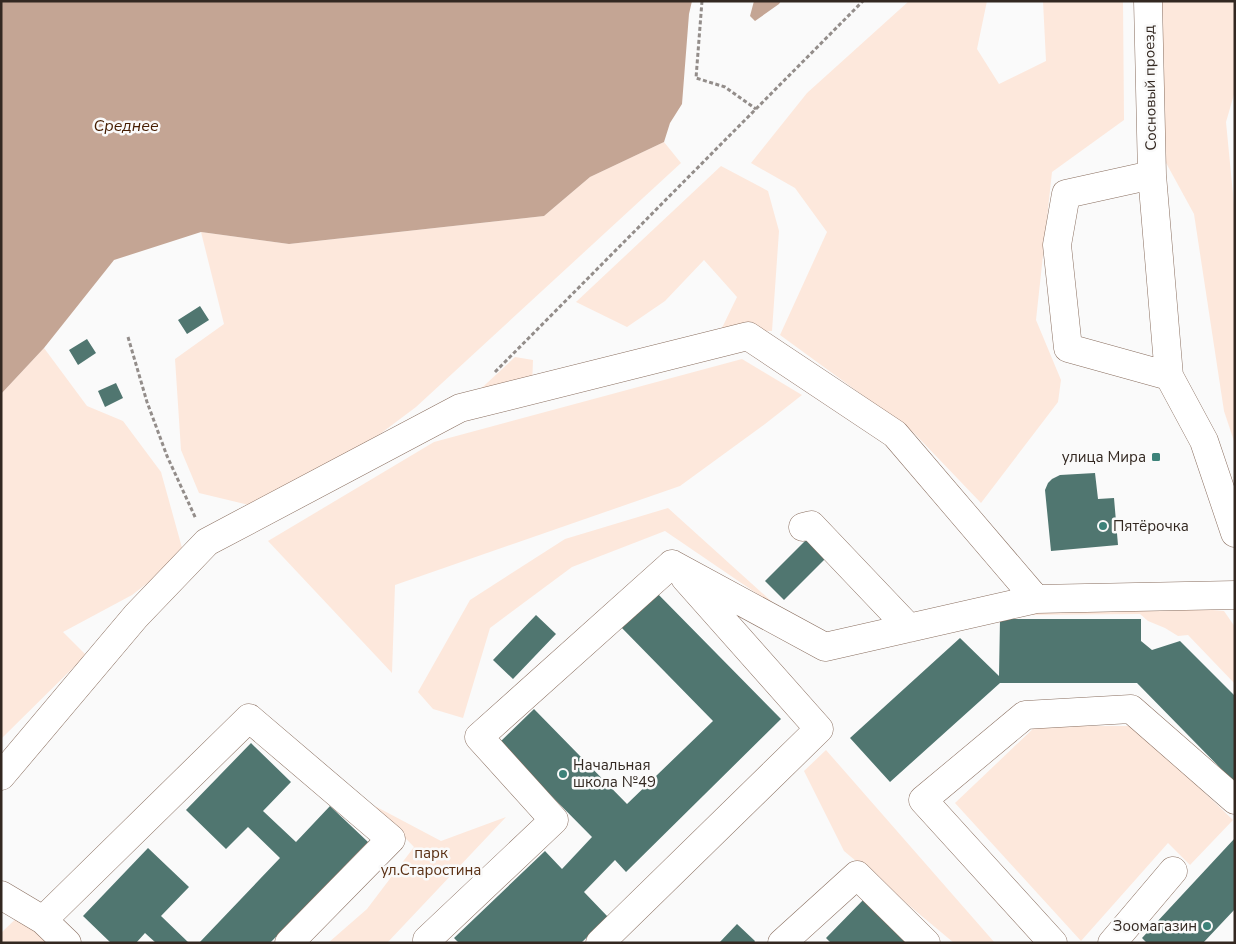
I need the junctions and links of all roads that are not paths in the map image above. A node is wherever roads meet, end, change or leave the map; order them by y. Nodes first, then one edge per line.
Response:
1 (1148, 1) edge
2 (1152, 175) junction
3 (1169, 376) junction
4 (803, 528) dead end
5 (1235, 533) edge
6 (672, 564) junction
7 (1235, 595) edge
8 (1036, 598) junction
9 (909, 628) junction
10 (1, 776) edge
11 (1235, 800) edge
12 (1173, 871) dead end
13 (1, 895) edge
14 (43, 920) junction
15 (787, 941) edge
16 (67, 943) edge
17 (289, 943) edge
18 (429, 943) edge
19 (600, 943) edge
20 (926, 943) edge
21 (1053, 943) edge
22 (1112, 943) edge

1 - 2 street, Сосновый проезд
2 - 3 street
2 - 3 street
3 - 5 street
4 - 9 street
6 - 9 street
6 - 18 street
6 - 19 street
7 - 8 street
8 - 9 street
8 - 10 street
11 - 21 street
12 - 22 street
13 - 14 street
14 - 16 street
14 - 17 street
15 - 20 street

